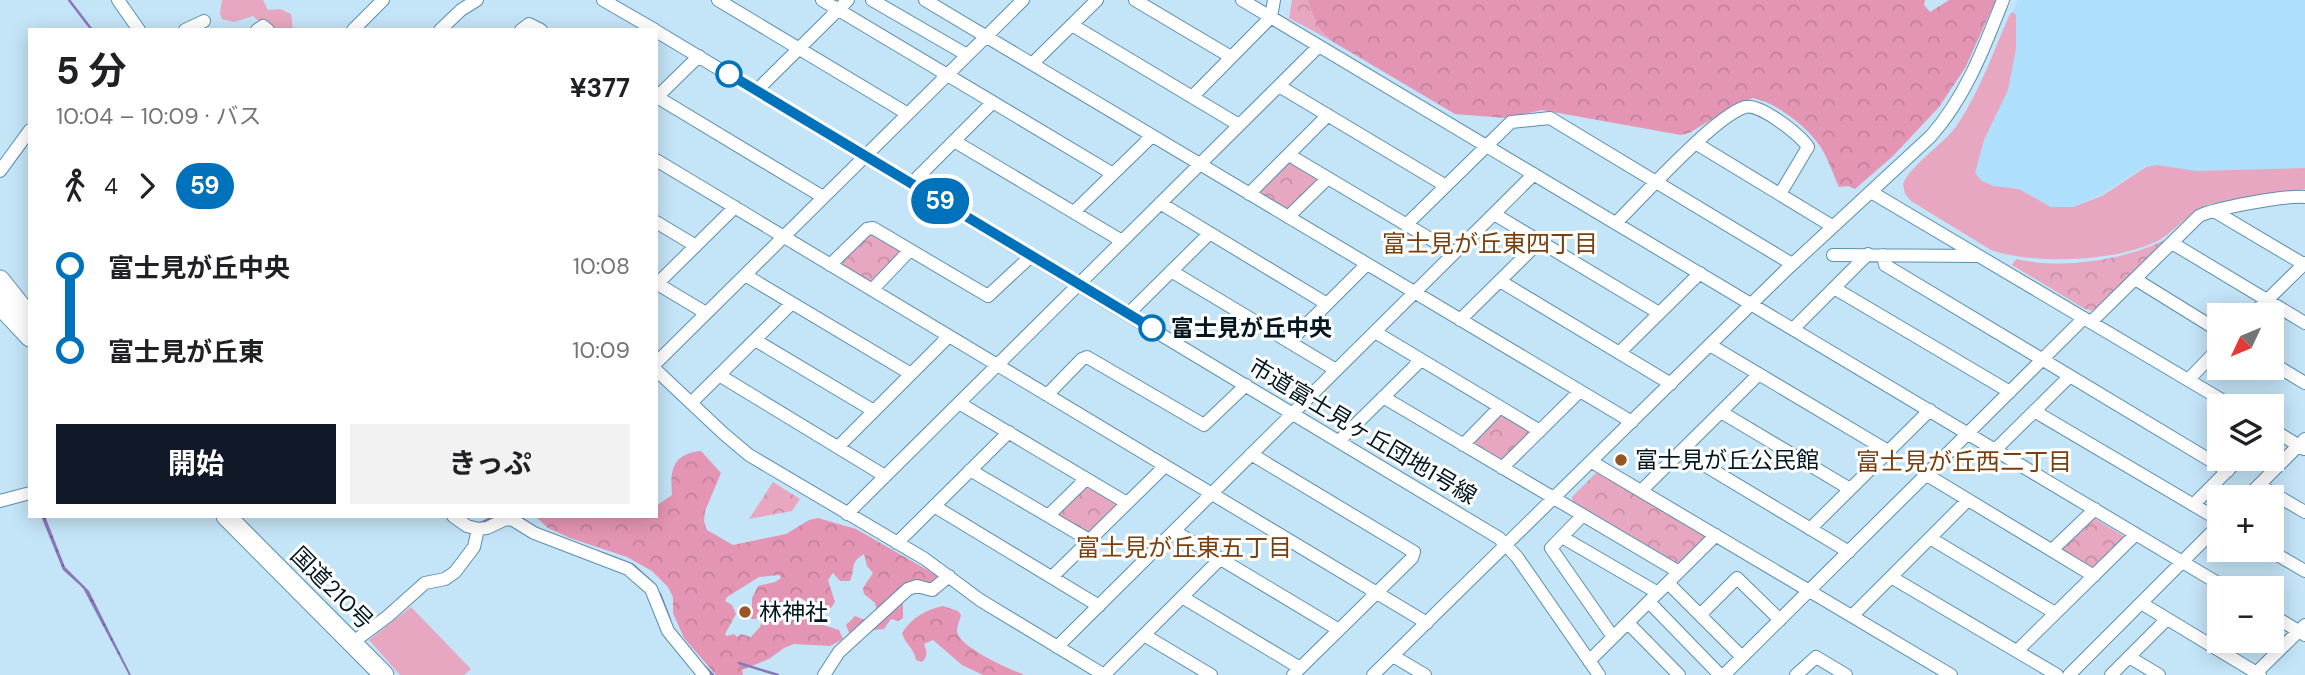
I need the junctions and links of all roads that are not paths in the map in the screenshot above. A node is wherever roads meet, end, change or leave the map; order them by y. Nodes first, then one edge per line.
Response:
1 (118, 0) edge
2 (382, 0) edge
3 (478, 0) edge
4 (603, 0) edge
5 (718, 0) edge
6 (822, 0) edge
7 (848, 0) edge
8 (872, 0) edge
9 (925, 0) edge
10 (1023, 0) edge
11 (1097, 0) edge
12 (1135, 0) edge
13 (1242, 0) edge
14 (1274, 0) edge
15 (2003, 0) edge
16 (838, 10) junction
17 (1271, 17) junction
18 (204, 21) dead end
19 (1072, 25) junction
20 (138, 28) edge
21 (189, 28) edge
22 (355, 28) edge
23 (442, 28) edge
24 (651, 28) edge
25 (658, 32) edge
26 (986, 36) junction
27 (1319, 46) junction
28 (799, 48) junction
29 (967, 55) junction
30 (699, 56) junction
31 (1231, 57) junction
32 (1032, 64) junction
33 (947, 75) junction
34 (1279, 86) junction
35 (756, 91) junction
36 (658, 96) edge
37 (1192, 97) junction
38 (658, 98) edge
39 (993, 103) junction
40 (908, 114) junction
41 (1328, 115) junction
42 (1239, 125) junction
43 (28, 133) edge
44 (1152, 136) junction
45 (954, 141) junction
46 (1697, 144) junction
47 (1486, 146) junction
48 (1289, 155) junction
49 (865, 156) junction
50 (658, 161) edge
51 (1200, 164) junction
52 (0, 171) edge
53 (1113, 174) junction
54 (1534, 174) junction
55 (1328, 178) junction
56 (1657, 182) junction
57 (911, 184) junction
58 (1446, 186) junction
59 (1871, 192) junction
60 (1249, 194) junction
61 (1780, 194) junction
62 (823, 197) junction
63 (2291, 197) junction
64 (2305, 197) edge
65 (1160, 203) junction
66 (2305, 205) edge
67 (734, 207) junction
68 (2214, 211) junction
69 (1074, 212) junction
70 (1494, 214) junction
71 (1288, 217) junction
72 (658, 223) edge
73 (1616, 223) junction
74 (1406, 225) junction
75 (1832, 226) junction
76 (1210, 233) junction
77 (784, 237) junction
78 (1122, 241) junction
79 (1539, 242) junction
80 (2172, 243) junction
81 (696, 246) junction
82 (910, 250) junction
83 (1454, 253) junction
84 (1868, 254) junction
85 (1832, 255) dead end
86 (1883, 255) junction
87 (1031, 256) junction
88 (1979, 256) junction
89 (1367, 264) junction
90 (1792, 264) junction
91 (2304, 264) edge
92 (830, 265) junction
93 (1171, 271) junction
94 (1700, 273) junction
95 (745, 275) junction
96 (2135, 279) junction
97 (0, 280) edge
98 (1500, 281) junction
99 (658, 282) edge
100 (658, 284) edge
101 (1079, 284) junction
102 (1834, 288) junction
103 (872, 290) junction
104 (1415, 292) junction
105 (2267, 300) junction
106 (792, 303) junction
107 (2264, 303) edge
108 (1327, 304) junction
109 (1751, 304) junction
110 (8, 305) edge
111 (706, 313) junction
112 (1659, 313) junction
113 (1128, 314) junction
114 (28, 317) edge
115 (1461, 320) junction
116 (2088, 320) junction
117 (2305, 323) edge
118 (2207, 324) edge
119 (1793, 329) junction
120 (1375, 332) junction
121 (28, 334) edge
122 (949, 336) junction
123 (755, 340) junction
124 (1289, 342) junction
125 (1710, 345) junction
126 (1619, 353) junction
127 (1421, 360) junction
128 (2043, 360) junction
129 (2207, 360) edge
130 (658, 361) edge
131 (997, 365) junction
132 (1336, 370) junction
133 (2284, 370) edge
134 (658, 372) edge
135 (911, 374) junction
136 (1759, 374) junction
137 (719, 375) junction
138 (2070, 376) junction
139 (2188, 380) junction
140 (2305, 383) edge
141 (1671, 384) junction
142 (1246, 385) junction
143 (1580, 391) junction
144 (2010, 392) junction
145 (2212, 394) edge
146 (1047, 395) junction
147 (1383, 397) junction
148 (691, 403) junction
149 (959, 403) junction
150 (1500, 407) junction
151 (874, 411) junction
152 (1930, 411) junction
153 (2035, 411) junction
154 (1721, 412) junction
155 (1293, 413) junction
156 (1632, 422) junction
157 (1540, 431) junction
158 (1009, 432) junction
159 (1968, 433) junction
160 (2284, 435) edge
161 (1339, 441) junction
162 (1463, 445) junction
163 (2303, 445) edge
164 (838, 447) junction
165 (1995, 450) junction
166 (1681, 452) junction
167 (1888, 452) junction
168 (1251, 454) junction
169 (2207, 458) edge
170 (1592, 462) junction
171 (1165, 466) junction
172 (1502, 468) junction
173 (970, 470) junction
174 (2228, 471) edge
175 (1927, 474) junction
176 (885, 476) junction
177 (1086, 479) junction
178 (2259, 485) edge
179 (1850, 489) junction
180 (1641, 491) junction
181 (28, 494) edge
182 (1212, 494) junction
183 (1554, 499) junction
184 (1968, 500) junction
185 (2284, 500) edge
186 (0, 501) edge
187 (1127, 503) junction
188 (2193, 505) junction
189 (934, 506) junction
190 (2095, 509) junction
191 (2305, 512) edge
192 (2207, 513) edge
193 (847, 514) junction
194 (1583, 515) junction
195 (1048, 516) junction
196 (226, 518) edge
197 (456, 518) edge
198 (478, 529) junction
199 (1810, 529) junction
200 (1174, 531) junction
201 (2136, 534) junction
202 (1716, 536) junction
203 (1562, 537) junction
204 (2207, 537) edge
205 (1930, 538) junction
206 (1089, 540) junction
207 (897, 543) junction
208 (1507, 545) junction
209 (2052, 550) junction
210 (1849, 552) junction
211 (1220, 559) junction
212 (2284, 559) edge
213 (2182, 562) junction
214 (2305, 571) edge
215 (1679, 572) junction
216 (949, 576) junction
217 (2094, 576) junction
218 (1891, 577) junction
219 (2207, 577) edge
220 (1052, 578) junction
221 (1668, 583) junction
222 (1809, 591) junction
223 (1377, 593) junction
224 (1182, 597) junction
225 (1653, 598) junction
226 (2141, 603) junction
227 (1098, 606) junction
228 (2055, 613) junction
229 (1700, 615) junction
230 (1852, 616) junction
231 (2167, 619) junction
232 (1780, 620) junction
233 (2284, 621) edge
234 (1628, 622) junction
235 (1427, 623) junction
236 (1339, 630) junction
237 (2303, 630) edge
238 (1144, 635) junction
239 (1613, 637) junction
240 (352, 643) junction
241 (1057, 647) junction
242 (2017, 651) junction
243 (1393, 656) junction
244 (1742, 657) junction
245 (2129, 657) junction
246 (1589, 661) junction
247 (1297, 671) edge
248 (1671, 672) edge
249 (2258, 674) edge
250 (384, 675) edge
251 (704, 675) edge
252 (824, 675) edge
253 (1104, 675) edge
254 (1211, 675) edge
255 (1373, 675) edge
256 (1425, 675) edge
257 (1600, 675) edge
258 (1722, 675) edge
259 (1796, 675) edge
260 (1846, 675) edge
261 (1951, 675) edge
262 (2057, 675) edge
263 (2069, 675) edge
264 (2111, 675) edge
265 (2159, 675) edge

1 - 20 street
2 - 22 street
3 - 23 street
4 - 24 street, 市道富士見ヶ丘団地1号線
5 - 28 street
6 - 16 street
7 - 16 street
8 - 29 street
9 - 26 street
10 - 26 street
11 - 19 street
12 - 31 street
13 - 17 street
14 - 17 street
15 - 59 street
16 - 28 street
16 - 33 street
17 - 27 street
17 - 31 street
18 - 21 street
19 - 32 street
19 - 37 street
25 - 30 street, 市道富士見ヶ丘団地1号線
26 - 29 street
26 - 32 street
27 - 34 street
27 - 47 street
28 - 35 street
28 - 40 street
29 - 33 street
30 - 35 street, 市道富士見ヶ丘団地1号線
30 - 36 street
31 - 37 street
32 - 44 street
33 - 39 street
33 - 40 street
34 - 41 street
34 - 42 street
35 - 49 street, 市道富士見ヶ丘団地1号線
37 - 42 street
38 - 62 street
39 - 45 street
39 - 53 street
40 - 49 street
41 - 48 street
41 - 58 street
42 - 51 street
43 - 52 street
44 - 51 street
44 - 53 street
45 - 57 street
45 - 69 street
46 - 56 street
46 - 61 street
46 - 61 street
47 - 54 street
47 - 56 street
47 - 58 street
48 - 55 street
48 - 60 street
49 - 57 street, 市道富士見ヶ丘団地1号線
49 - 62 street
50 - 67 street
51 - 60 street
51 - 65 street
53 - 69 street
54 - 70 street
54 - 73 street
55 - 71 street
55 - 74 street
56 - 73 street
56 - 90 street
57 - 87 street, 市道富士見ヶ丘団地1号線
58 - 74 street
59 - 75 street
59 - 88 street
60 - 71 street
61 - 75 street
62 - 77 street
63 - 64 street
63 - 66 street
63 - 68 street
65 - 76 street
65 - 78 street
67 - 77 street
67 - 81 street
68 - 80 street
68 - 91 street
69 - 78 street
70 - 79 street
70 - 83 street
71 - 89 street
72 - 81 street
73 - 94 street
74 - 83 street
75 - 90 street
76 - 93 street
76 - 108 street
77 - 92 street
77 - 95 street
78 - 101 street
79 - 98 street
79 - 112 street
80 - 96 street
80 - 105 street
81 - 99 street
82 - 87 street
82 - 92 street
82 - 103 street
83 - 104 street
84 - 85 street
84 - 86 street
84 - 102 street
86 - 88 street
86 - 128 street
87 - 101 street, 市道富士見ヶ丘団地1号線
88 - 116 street
89 - 104 street
89 - 108 street
90 - 109 street
91 - 105 street
92 - 103 street
93 - 113 street
93 - 124 street
94 - 109 street
94 - 112 street
95 - 106 street
95 - 111 street
96 - 116 street
96 - 118 street
97 - 110 highway
98 - 115 street
98 - 126 street
100 - 111 street
101 - 113 street, 市道富士見ヶ丘団地1号線
101 - 131 street
102 - 119 street
102 - 144 street
103 - 122 street
104 - 115 street
104 - 120 street
105 - 107 street
105 - 117 street
106 - 123 street
106 - 135 street
108 - 124 street
109 - 119 street
109 - 125 street
110 - 114 highway
110 - 121 highway
111 - 130 street
112 - 126 street
113 - 142 street, 市道富士見ヶ丘団地1号線
115 - 143 street
116 - 128 street
116 - 139 street
119 - 152 street
120 - 127 street
120 - 132 street
122 - 131 street
122 - 135 street
123 - 137 street
123 - 151 street
124 - 132 street
125 - 136 street
125 - 141 street
126 - 141 street
127 - 147 street
127 - 150 street
128 - 138 street
128 - 144 street
129 - 139 street
131 - 146 street
131 - 149 street
132 - 155 street
133 - 140 street
134 - 148 street
135 - 151 street
136 - 154 street
136 - 167 street
137 - 148 street
137 - 164 street
138 - 153 street
138 - 169 street
139 - 145 street
141 - 156 street
142 - 146 street
142 - 155 street, 市道富士見ヶ丘団地1号線
143 - 156 street
143 - 157 street
144 - 159 street
146 - 171 street
147 - 161 street
147 - 162 street
148 - 193 street
149 - 158 street
149 - 176 street
150 - 157 street
150 - 162 street
151 - 164 street
152 - 159 street
152 - 167 street
153 - 165 street
153 - 188 street
154 - 166 street
154 - 179 street
155 - 161 street, 市道富士見ヶ丘団地1号線
155 - 168 street
156 - 170 street
157 - 172 street
158 - 173 street
158 - 177 street
159 - 165 street
159 - 175 street
160 - 163 street
161 - 208 street, 市道富士見ヶ丘団地1号線
162 - 172 street
163 - 178 street
164 - 176 street
165 - 190 street
166 - 180 street
166 - 199 street
167 - 179 street
168 - 182 street
168 - 223 street
170 - 180 street
170 - 183 street
171 - 182 street
171 - 187 street
172 - 183 street
173 - 189 street
173 - 195 street
174 - 188 street
175 - 184 street
175 - 210 street
176 - 193 street
177 - 187 street
177 - 195 street
179 - 199 street
180 - 202 street
181 - 186 street
182 - 200 street
182 - 223 street
183 - 194 street
183 - 208 street
184 - 205 street
184 - 209 street
185 - 191 street
187 - 206 street
188 - 192 street
189 - 207 street
189 - 220 street
190 - 201 street
190 - 209 street
193 - 207 street
194 - 203 street
194 - 215 street
195 - 206 street
196 - 240 highway, 国道210号
197 - 198 street
198 - 240 street
198 - 251 street
199 - 210 street
200 - 211 street
200 - 227 street
201 - 213 street
201 - 217 street
202 - 215 street
202 - 222 street
203 - 225 street
203 - 239 street
204 - 213 street
205 - 218 street
205 - 228 street
206 - 220 street
207 - 216 street
208 - 235 street
208 - 246 street, 市道富士見ヶ丘団地1号線
209 - 217 street
210 - 222 street
211 - 224 street
211 - 236 street
212 - 214 street
213 - 219 street
213 - 226 street
215 - 221 street
216 - 241 street
216 - 252 street
217 - 228 street
218 - 230 street
218 - 242 street
220 - 227 street
221 - 225 street
221 - 229 street
222 - 230 street
222 - 232 street
223 - 235 street
223 - 236 street
224 - 238 street
224 - 247 street
225 - 234 street
225 - 258 street
226 - 231 street
226 - 263 street
227 - 241 street
228 - 242 street
229 - 232 street
229 - 244 street
230 - 261 street
231 - 245 street
231 - 249 street
232 - 244 street
233 - 237 street
234 - 239 street
234 - 248 street
235 - 243 street
236 - 247 street
237 - 249 street
238 - 253 street
238 - 254 street
239 - 246 street
240 - 250 highway, 国道210号
241 - 253 street
242 - 262 street
243 - 255 street
243 - 256 street
244 - 258 street
245 - 264 street
245 - 265 street
246 - 257 street, 市道富士見ヶ丘団地1号線
259 - 260 street

